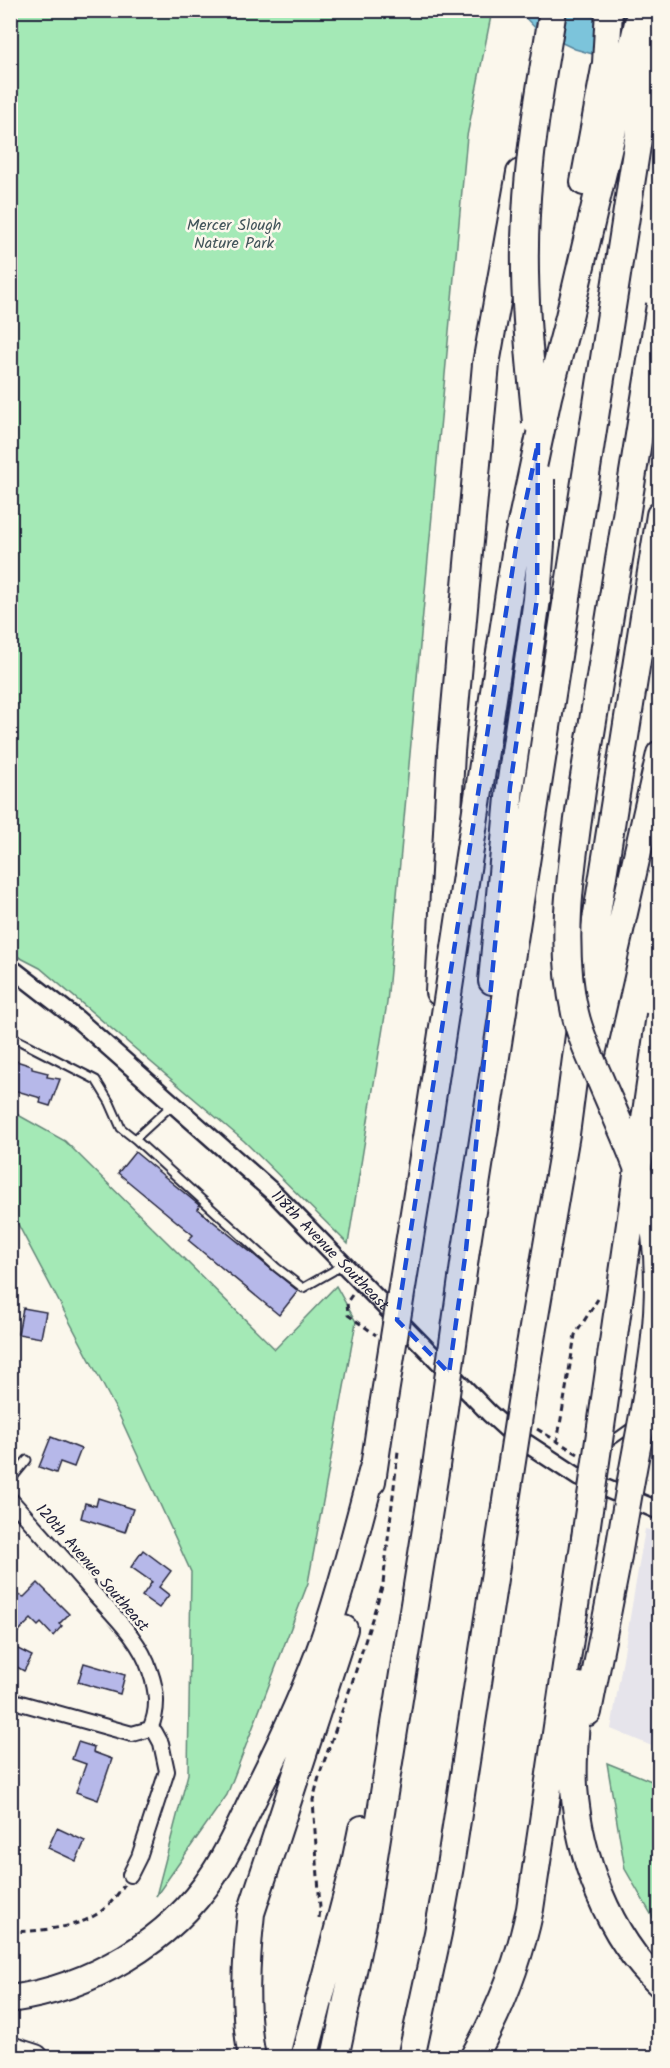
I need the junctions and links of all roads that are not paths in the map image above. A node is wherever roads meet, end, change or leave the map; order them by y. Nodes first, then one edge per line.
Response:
1 (553, 10) edge
2 (609, 10) edge
3 (642, 10) edge
4 (658, 10) edge
5 (660, 305) edge
6 (568, 321) junction
7 (660, 515) edge
8 (660, 754) edge
9 (10, 967) edge
10 (660, 1015) edge
11 (10, 1036) edge
12 (173, 1104) junction
13 (429, 1119) junction
14 (566, 1134) junction
15 (135, 1139) junction
16 (466, 1250) junction
17 (342, 1263) junction
18 (660, 1402) edge
19 (587, 1459) dead end
20 (27, 1461) dead end
21 (374, 1465) junction
22 (10, 1481) edge
23 (10, 1499) edge
24 (660, 1511) edge
25 (421, 1565) junction
26 (581, 1574) junction
27 (10, 1700) edge
28 (150, 1729) junction
29 (581, 1838) junction
30 (130, 1875) road end
31 (660, 1984) edge
32 (10, 1999) edge
33 (10, 2050) edge
34 (35, 2058) edge
35 (252, 2058) edge
36 (304, 2058) edge
37 (335, 2058) edge
38 (413, 2058) edge
39 (473, 2058) edge

1 - 13 highway, bridge
1 - 16 highway, bridge
2 - 6 highway
3 - 6 highway
4 - 16 highway
5 - 29 highway, bridge
6 - 13 highway, bridge
7 - 14 highway, bridge
8 - 14 highway, bridge
9 - 12 street, 118th Avenue Southeast
10 - 26 highway, bridge
11 - 15 lane
12 - 15 lane
12 - 17 street, 118th Avenue Southeast
13 - 21 highway, bridge
14 - 38 highway, bridge
15 - 17 lane
16 - 25 highway, bridge
17 - 24 street, 118th Avenue Southeast
18 - 19 lane
20 - 22 lane
21 - 32 highway
21 - 35 highway
23 - 28 street, 120th Avenue Southeast
25 - 36 highway
25 - 37 highway
26 - 29 highway
26 - 39 highway
27 - 28 street
28 - 30 street
29 - 31 highway
33 - 34 highway

